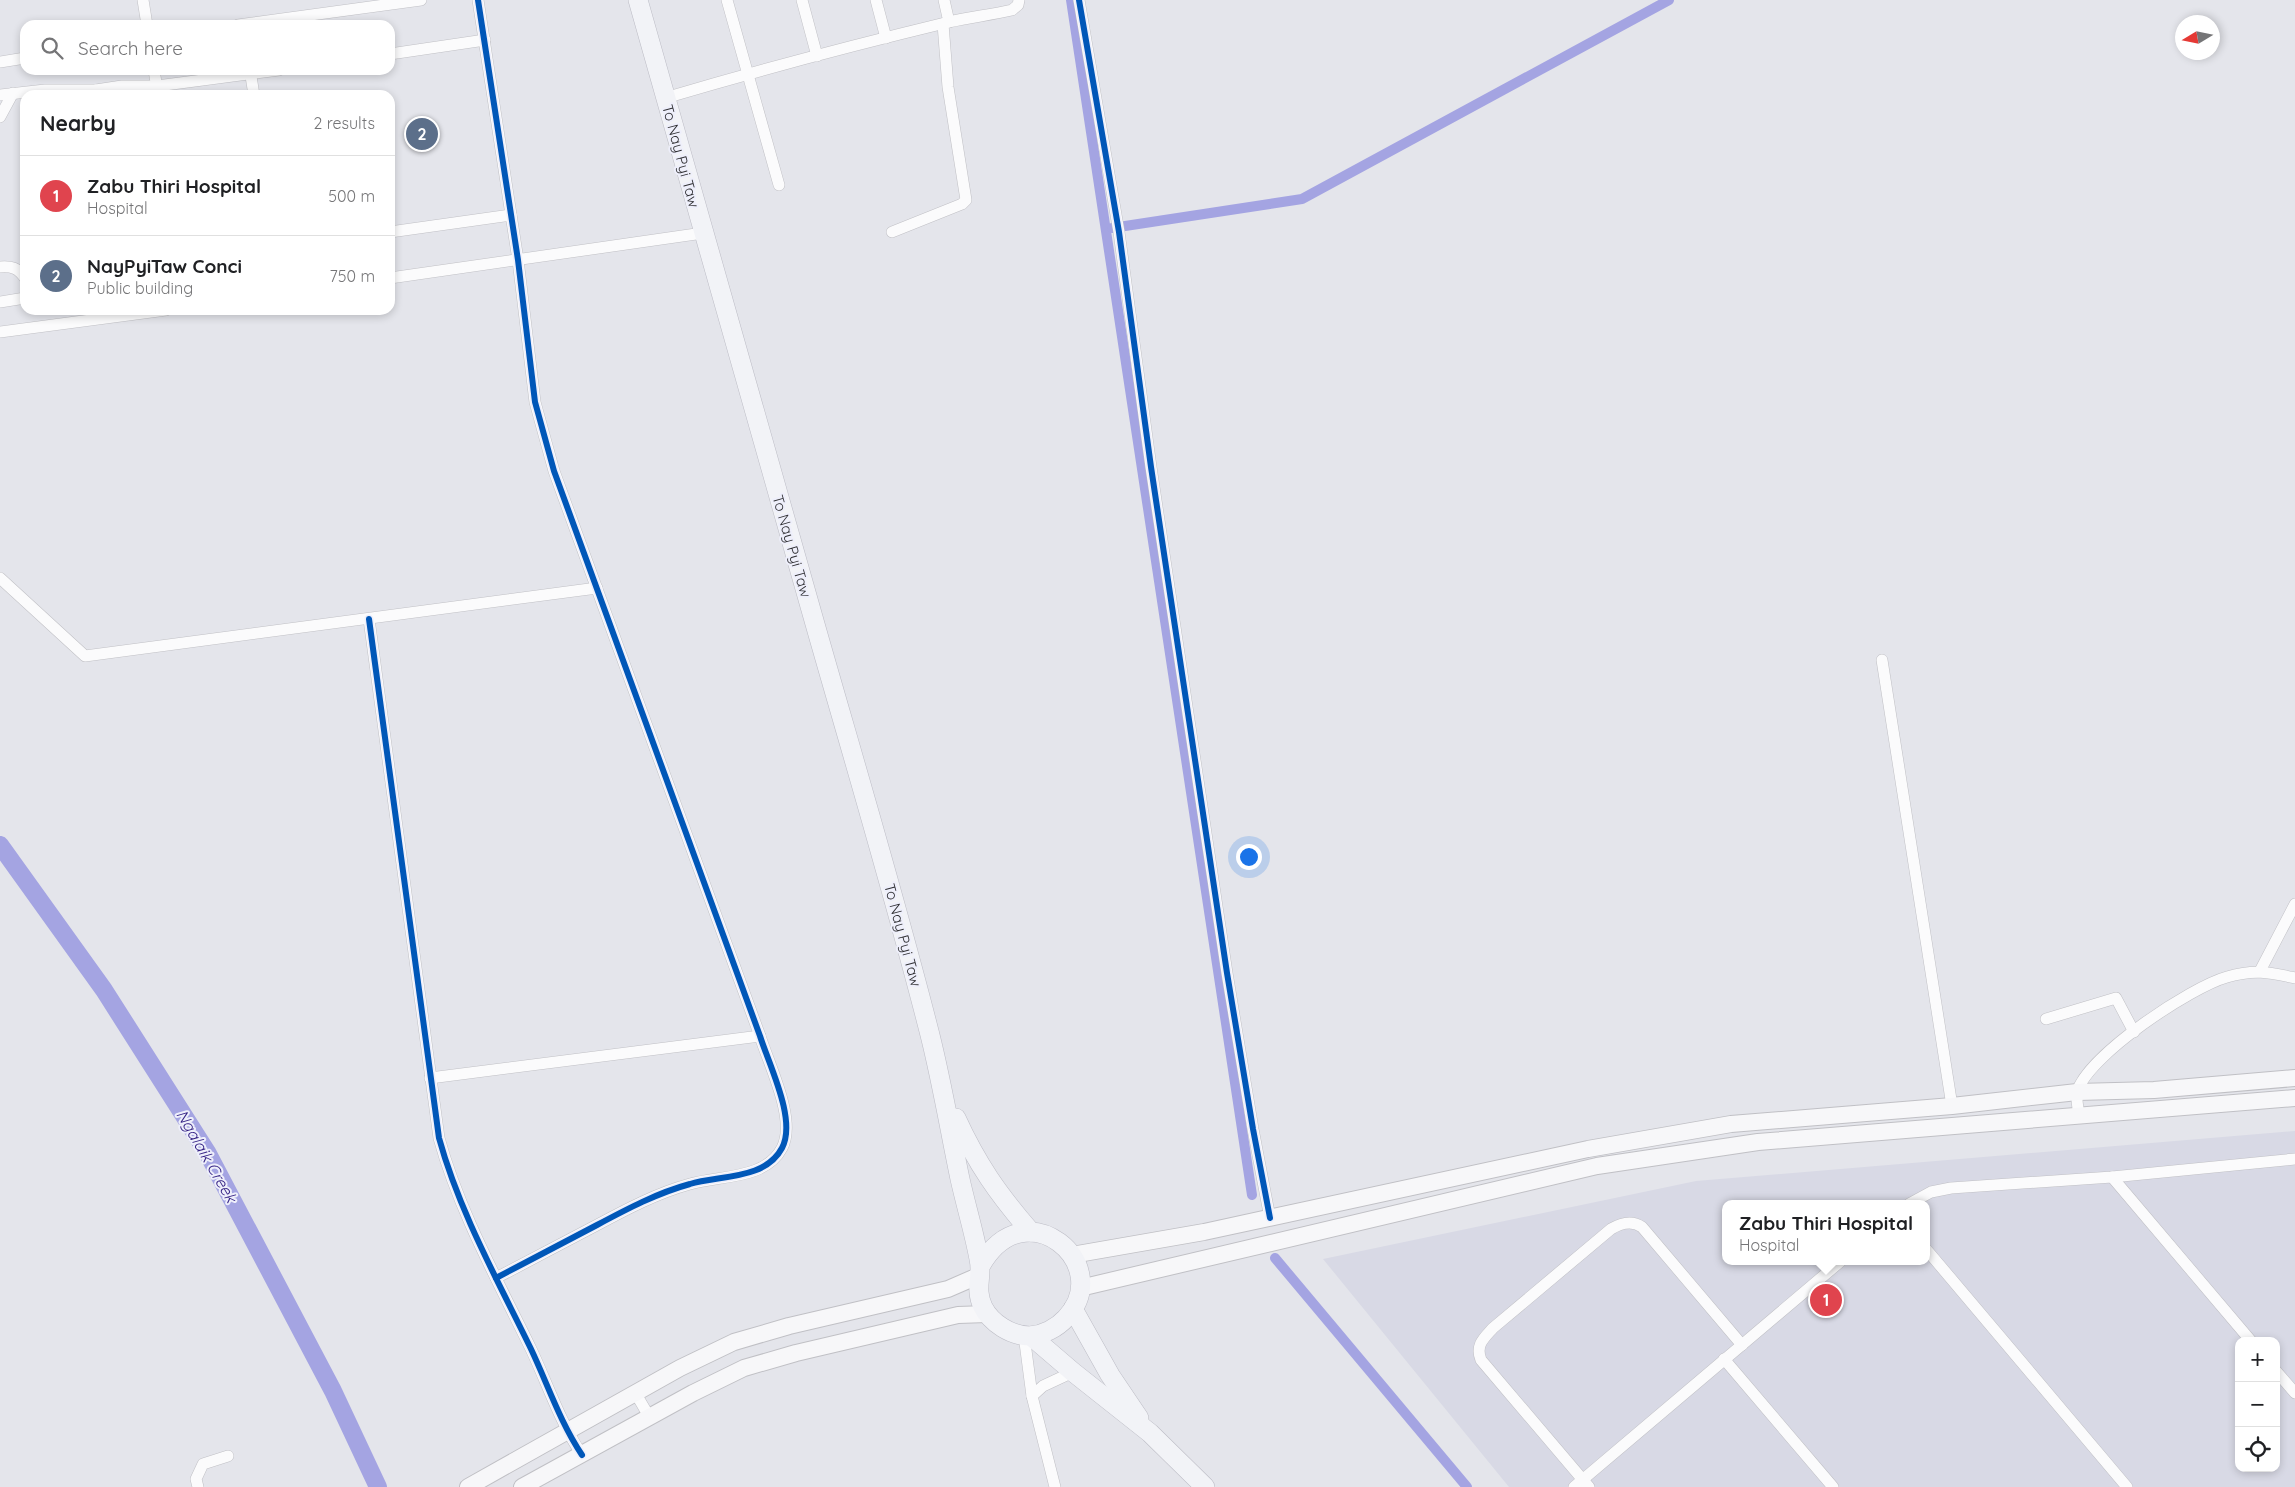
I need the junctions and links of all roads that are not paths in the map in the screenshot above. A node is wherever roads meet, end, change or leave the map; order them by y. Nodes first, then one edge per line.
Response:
1 (143, 0) edge
2 (421, 0) edge
3 (478, 0) edge
4 (638, 0) edge
5 (727, 0) edge
6 (802, 0) edge
7 (876, 0) edge
8 (944, 0) edge
9 (1019, 0) edge
10 (1079, 0) edge
11 (337, 5) edge
12 (146, 20) edge
13 (266, 20) edge
14 (946, 23) junction
15 (886, 38) junction
16 (485, 40) junction
17 (395, 53) edge
18 (817, 56) junction
19 (20, 59) edge
20 (0, 62) edge
21 (746, 74) junction
22 (155, 75) edge
23 (236, 75) edge
24 (251, 75) edge
25 (106, 90) edge
26 (158, 90) edge
27 (253, 90) edge
28 (13, 93) junction
29 (20, 93) edge
30 (0, 95) edge
31 (665, 98) junction
32 (0, 117) edge
33 (779, 185) dead end
34 (511, 215) junction
35 (395, 231) edge
36 (892, 232) dead end
37 (703, 233) junction
38 (518, 260) junction
39 (0, 266) edge
40 (20, 271) edge
41 (395, 277) edge
42 (20, 299) edge
43 (0, 302) edge
44 (128, 315) edge
45 (0, 332) edge
46 (0, 578) edge
47 (597, 588) junction
48 (369, 619) junction
49 (1882, 660) dead end
50 (2295, 904) edge
51 (2260, 971) junction
52 (2295, 978) edge
53 (2046, 1019) dead end
54 (2134, 1032) junction
55 (760, 1036) junction
56 (430, 1078) junction
57 (2295, 1078) edge
58 (944, 1092) junction
59 (2077, 1092) junction
60 (2295, 1098) edge
61 (1952, 1106) junction
62 (2079, 1115) junction
63 (2295, 1159) edge
64 (2112, 1177) junction
65 (1916, 1200) edge
66 (1270, 1218) junction
67 (1032, 1232) junction
68 (1930, 1254) edge
69 (1072, 1255) junction
70 (1837, 1265) edge
71 (979, 1270) junction
72 (496, 1278) junction
73 (1080, 1288) junction
74 (1073, 1309) junction
75 (987, 1314) junction
76 (1028, 1336) junction
77 (2248, 1337) edge
78 (1742, 1345) junction
79 (1724, 1359) junction
80 (1073, 1372) junction
81 (2280, 1376) edge
82 (2295, 1393) edge
83 (636, 1394) junction
84 (1032, 1396) junction
85 (650, 1418) junction
86 (566, 1431) junction
87 (1150, 1433) junction
88 (582, 1455) junction
89 (228, 1456) dead end
90 (1582, 1485) edge
91 (198, 1487) edge
92 (468, 1487) edge
93 (522, 1487) edge
94 (1055, 1487) edge
95 (1205, 1487) edge
96 (1833, 1487) edge
97 (2128, 1487) edge

1 - 12 street
2 - 11 street
3 - 16 street
4 - 31 main road, To Nay Pyi Taw
5 - 21 street
6 - 18 street
7 - 15 street
8 - 14 street
9 - 14 street
10 - 66 street
11 - 13 street
14 - 15 street
14 - 36 street
15 - 18 street
16 - 17 street
16 - 34 street
18 - 21 street
19 - 20 street
21 - 31 street
21 - 33 street
22 - 26 street
23 - 26 street
24 - 27 street
25 - 26 street
28 - 29 street
28 - 30 street
28 - 32 street
31 - 37 main road, To Nay Pyi Taw
34 - 35 street
34 - 38 street
37 - 38 street
37 - 58 main road, To Nay Pyi Taw
38 - 41 street
38 - 47 street
39 - 40 street
42 - 43 street
44 - 45 street
46 - 48 street
47 - 48 street
47 - 55 street
48 - 56 street
49 - 61 street
50 - 51 street
51 - 52 street
51 - 54 street
53 - 54 street
54 - 59 street
55 - 56 street
55 - 72 street
56 - 72 street
57 - 59 main road
58 - 67 main road
58 - 71 main road
59 - 61 main road
59 - 62 street
60 - 62 main road
61 - 66 main road
62 - 73 main road
63 - 64 street
64 - 65 street
64 - 77 street
66 - 69 main road
67 - 69 main road
67 - 71 main road
68 - 97 street
69 - 73 main road
70 - 78 street
71 - 75 main road
71 - 83 main road
72 - 86 street
73 - 74 main road
74 - 76 main road
74 - 87 main road
75 - 76 main road
75 - 85 main road
76 - 80 main road
76 - 84 street
78 - 79 street
78 - 90 street
79 - 90 street
79 - 96 street
80 - 84 street
80 - 87 main road
81 - 82 street
83 - 85 street
83 - 86 main road
84 - 94 street
85 - 88 main road
86 - 88 street
86 - 92 main road
87 - 95 main road
88 - 93 main road
89 - 91 street

